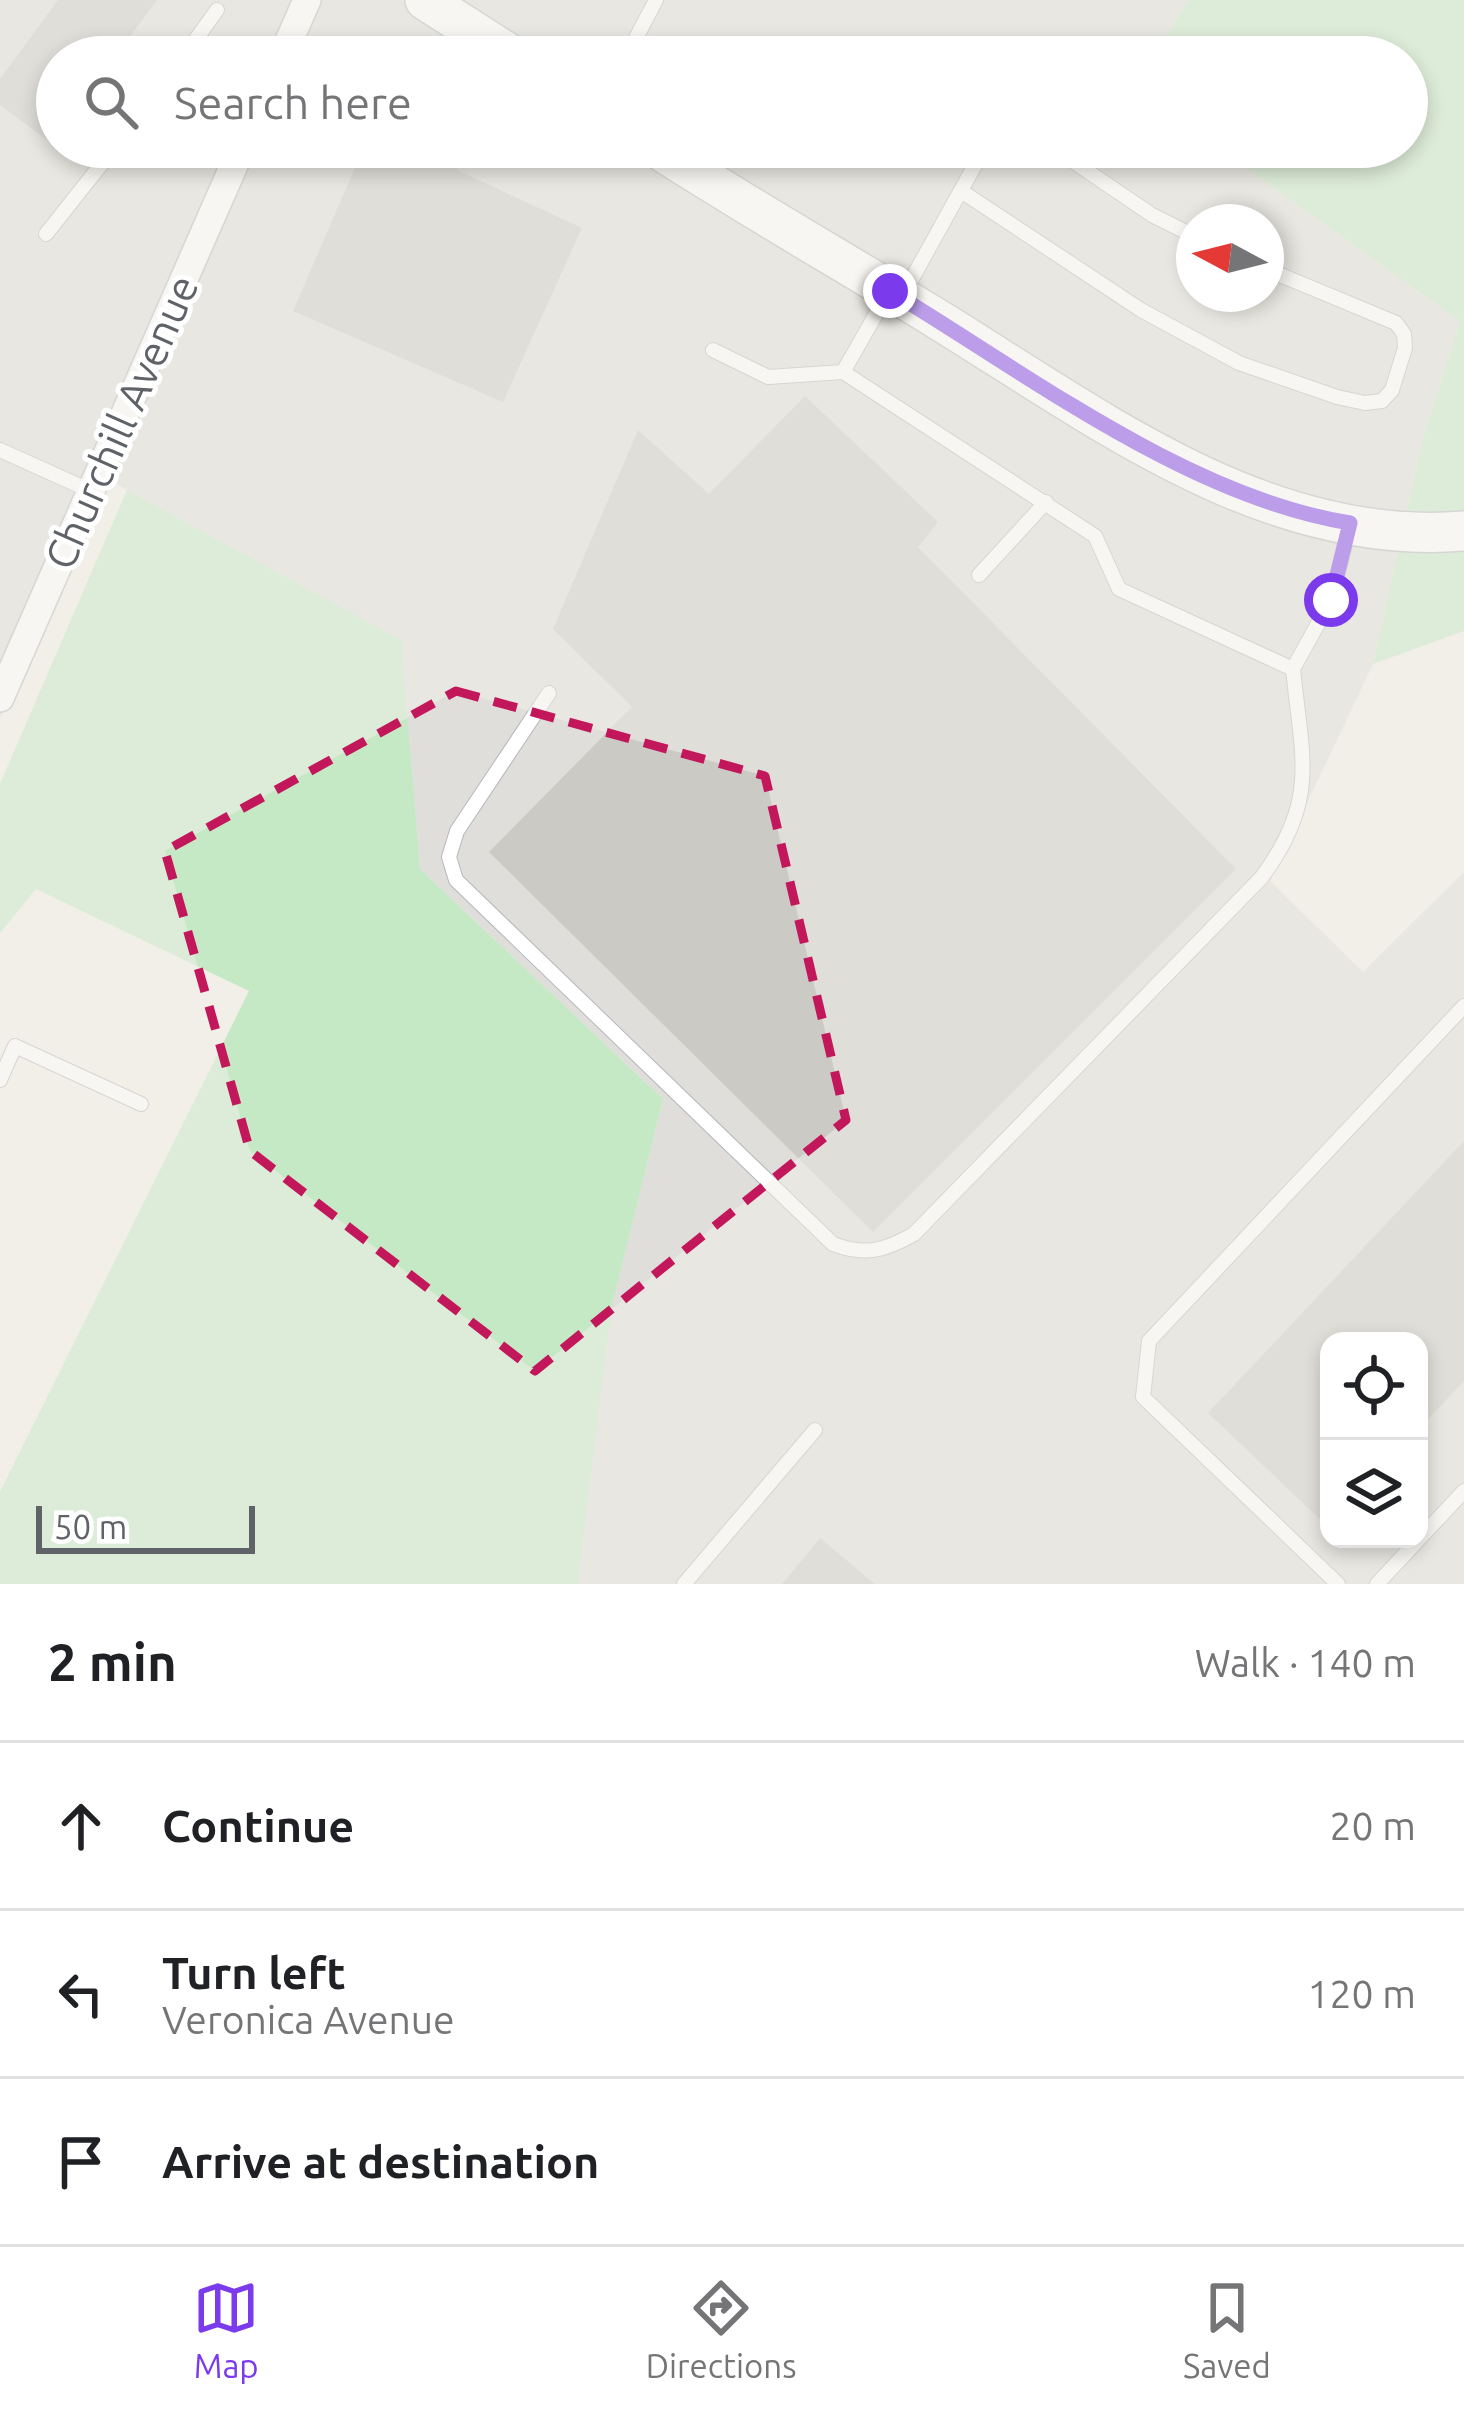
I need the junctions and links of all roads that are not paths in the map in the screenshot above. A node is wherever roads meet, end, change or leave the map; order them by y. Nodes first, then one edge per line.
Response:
1 (307, 0) edge
2 (424, 0) edge
3 (656, 0) edge
4 (217, 10) dead end
5 (199, 36) edge
6 (291, 36) edge
7 (481, 36) edge
8 (637, 36) edge
9 (98, 168) edge
10 (233, 168) edge
11 (689, 168) edge
12 (974, 168) edge
13 (1083, 168) edge
14 (961, 191) junction
15 (1176, 227) edge
16 (46, 234) dead end
17 (1284, 276) edge
18 (896, 294) junction
19 (713, 350) dead end
20 (843, 372) junction
21 (0, 450) edge
22 (91, 491) junction
23 (1046, 502) junction
24 (1350, 523) junction
25 (1464, 531) edge
26 (979, 575) dead end
27 (1293, 669) junction
28 (549, 693) dead end
29 (0, 698) edge
30 (1464, 1006) edge
31 (0, 1080) edge
32 (141, 1104) dead end
33 (814, 1430) dead end
34 (1464, 1491) edge
35 (1428, 1529) edge
36 (1410, 1548) edge
37 (684, 1584) edge
38 (1338, 1584) edge
39 (1376, 1584) edge

1 - 6 street
2 - 7 street
3 - 8 lane
4 - 5 lane
9 - 16 lane
10 - 22 street, Churchill Avenue
11 - 18 street
12 - 14 lane
13 - 15 lane
14 - 17 lane
14 - 18 lane
18 - 20 lane
18 - 24 street
19 - 20 lane
20 - 23 lane
21 - 22 lane
22 - 29 street, Churchill Avenue
23 - 26 lane
23 - 27 lane
24 - 25 street
24 - 27 lane
27 - 28 lane
30 - 38 lane
31 - 32 lane
33 - 37 lane
34 - 35 lane
36 - 39 lane

